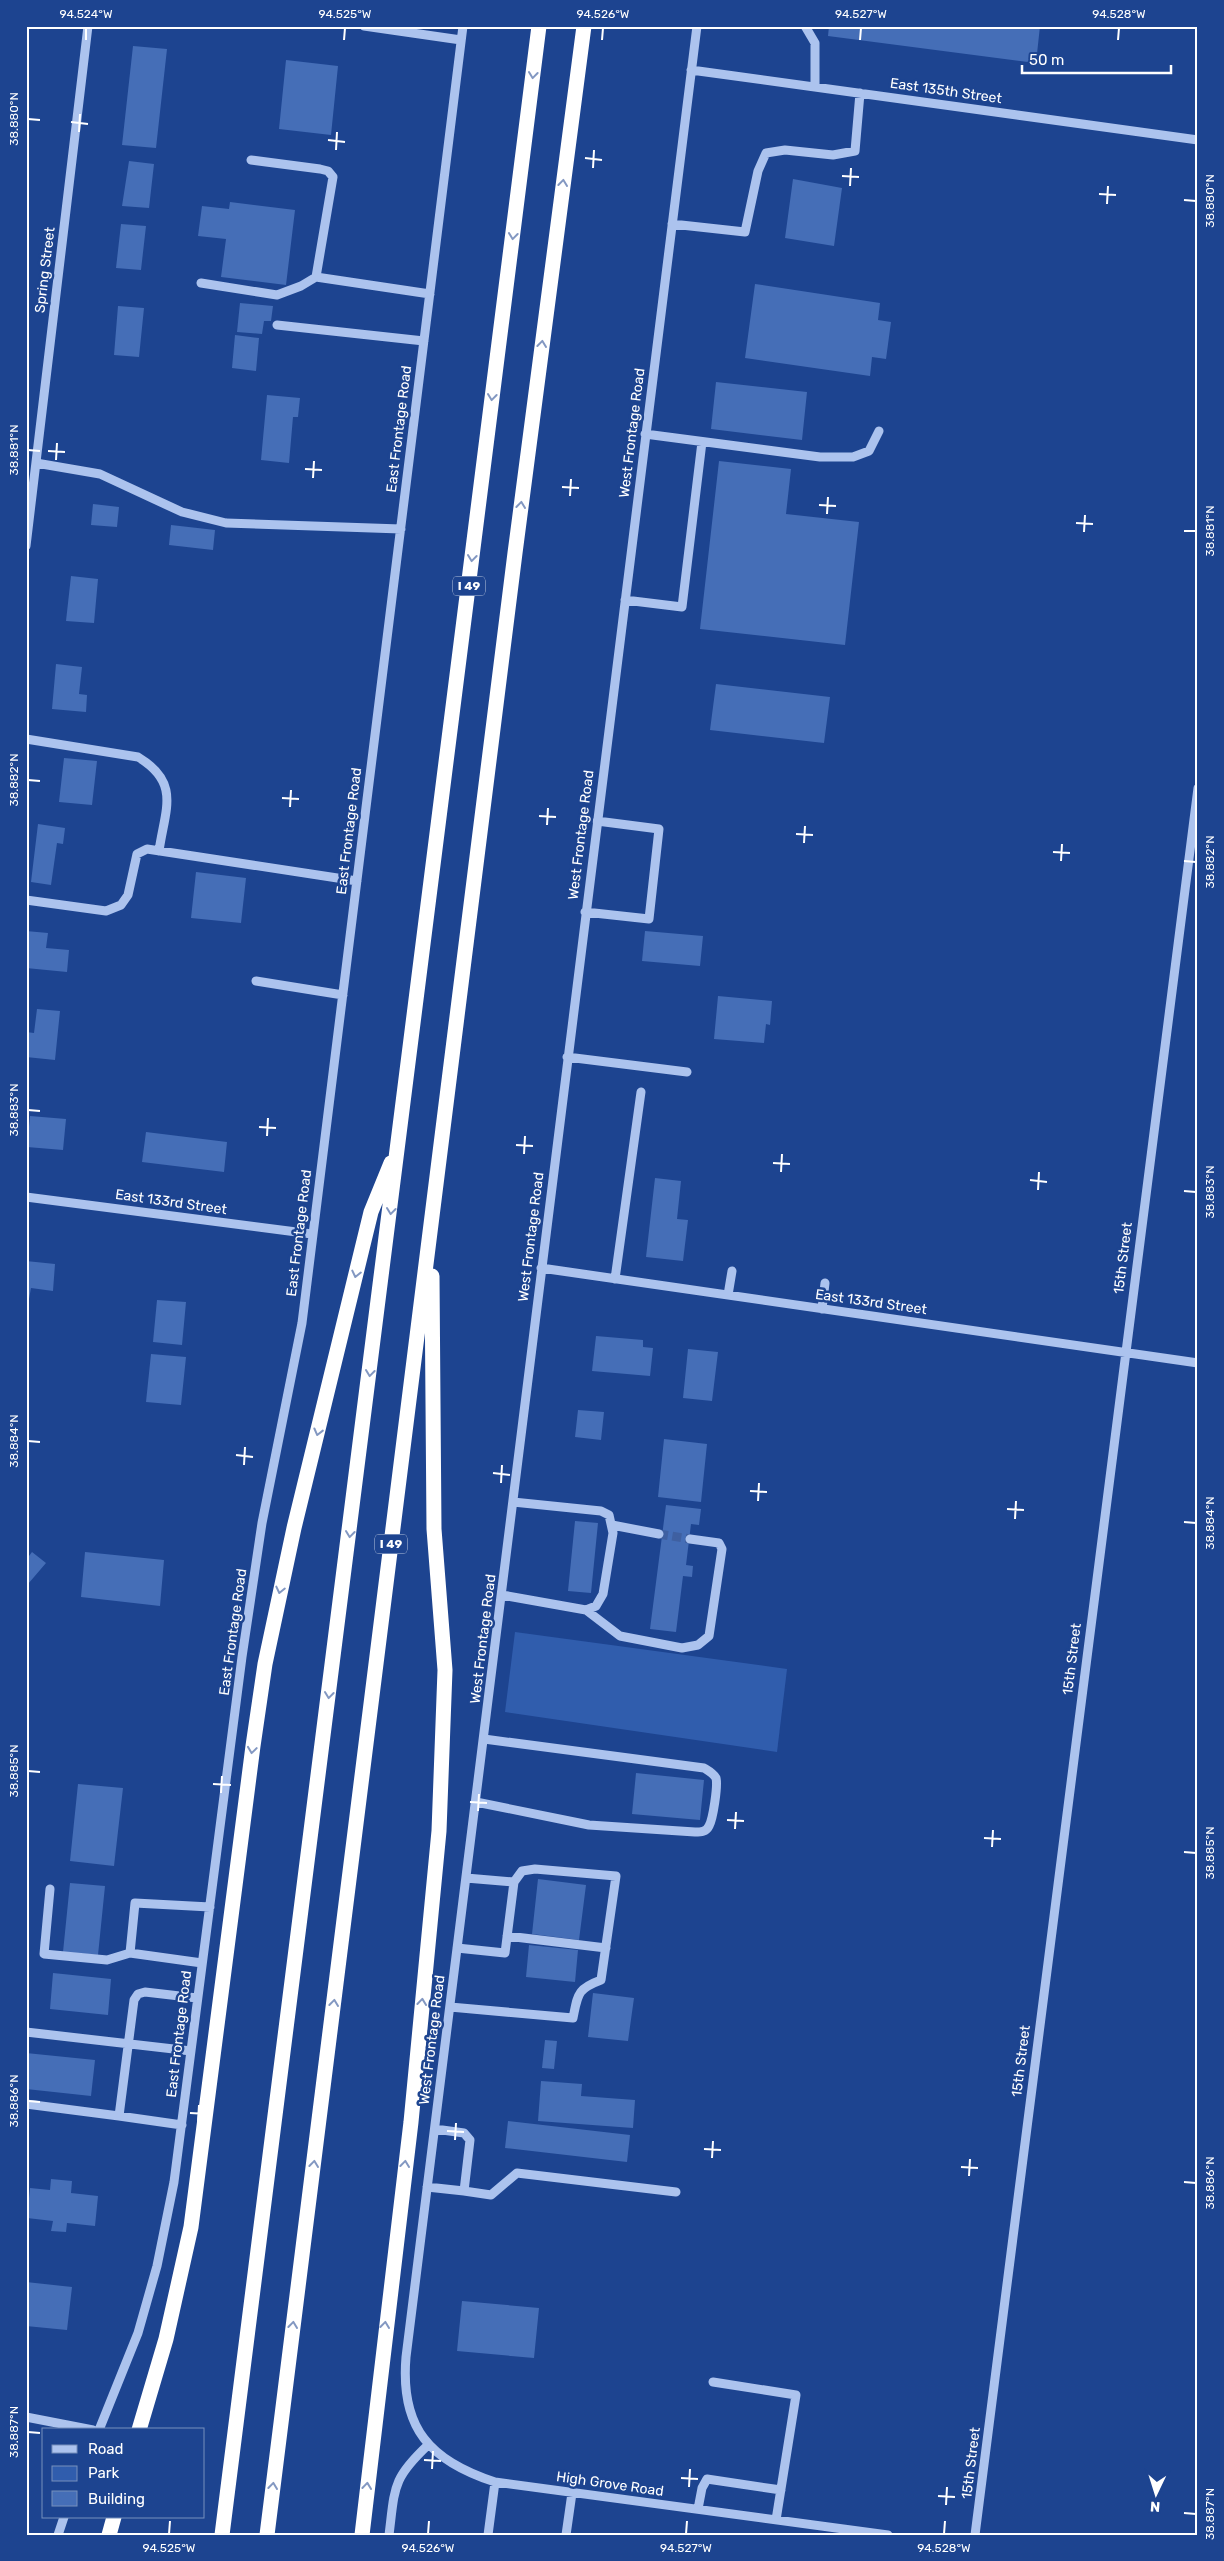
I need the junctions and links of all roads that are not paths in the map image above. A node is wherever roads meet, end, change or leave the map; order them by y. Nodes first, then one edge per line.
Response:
1 (88, 26) edge
2 (364, 26) edge
3 (463, 26) edge
4 (539, 26) edge
5 (584, 26) edge
6 (696, 26) edge
7 (805, 26) edge
8 (461, 40) junction
9 (691, 70) junction
10 (815, 87) junction
11 (860, 93) junction
12 (1198, 140) edge
13 (251, 160) dead end
14 (672, 224) junction
15 (316, 277) junction
16 (200, 283) dead end
17 (430, 294) junction
18 (277, 325) dead end
19 (424, 341) junction
20 (879, 431) dead end
21 (645, 434) junction
22 (702, 442) junction
23 (36, 464) junction
24 (401, 529) junction
25 (26, 546) edge
26 (624, 600) junction
27 (26, 739) edge
28 (1198, 788) edge
29 (597, 821) junction
30 (159, 851) junction
31 (357, 881) junction
32 (26, 900) edge
33 (585, 912) junction
34 (256, 981) dead end
35 (343, 995) junction
36 (567, 1057) junction
37 (687, 1072) dead end
38 (641, 1092) dead end
39 (399, 1146) junction
40 (26, 1197) edge
41 (432, 1214) junction
42 (312, 1234) junction
43 (541, 1268) junction
44 (732, 1271) dead end
45 (615, 1279) junction
46 (825, 1283) dead end
47 (728, 1296) junction
48 (822, 1309) junction
49 (1124, 1353) junction
50 (1198, 1363) edge
51 (514, 1502) junction
52 (612, 1525) junction
53 (659, 1534) tunnel mouth
54 (690, 1539) tunnel mouth
55 (502, 1596) junction
56 (586, 1610) junction
57 (484, 1739) junction
58 (476, 1802) junction
59 (466, 1878) junction
60 (514, 1882) junction
61 (50, 1889) dead end
62 (210, 1907) junction
63 (507, 1936) junction
64 (458, 1948) junction
65 (606, 1948) junction
66 (130, 1953) junction
67 (202, 1963) junction
68 (197, 1998) junction
69 (450, 2007) junction
70 (26, 2032) edge
71 (128, 2044) junction
72 (191, 2051) junction
73 (26, 2104) edge
74 (119, 2116) junction
75 (182, 2125) junction
76 (435, 2129) junction
77 (427, 2187) junction
78 (464, 2191) junction
79 (676, 2192) dead end
80 (713, 2382) dead end
81 (26, 2417) edge
82 (83, 2428) edge
83 (100, 2428) edge
84 (140, 2428) edge
85 (428, 2445) junction
86 (495, 2482) junction
87 (781, 2490) junction
88 (572, 2493) junction
89 (698, 2510) junction
90 (64, 2518) edge
91 (114, 2518) edge
92 (776, 2520) junction
93 (58, 2535) edge
94 (109, 2535) edge
95 (222, 2535) edge
96 (267, 2535) edge
97 (362, 2535) edge
98 (389, 2535) edge
99 (488, 2535) edge
100 (566, 2535) edge
101 (888, 2535) edge
102 (975, 2535) edge

1 - 23 street, Spring Street
2 - 8 street
3 - 8 street, East Frontage Road
4 -> 39 highway, I 49
41 -> 5 highway, I 49
6 - 9 street, West Frontage Road
7 - 10 street
8 - 17 street, East Frontage Road
9 - 10 street, East 135th Street
9 - 14 street, West Frontage Road
10 - 11 street, East 135th Street
11 - 12 street, East 135th Street
11 - 14 street
13 - 15 street
14 - 21 street, West Frontage Road
15 - 16 street
15 - 17 street
17 - 19 street, East Frontage Road
18 - 19 street
19 - 24 street, East Frontage Road
20 - 22 street
21 - 22 street
21 - 26 street, West Frontage Road
22 - 26 street
23 - 24 street
23 - 25 street, Spring Street
24 - 31 street, East Frontage Road
26 - 29 street, West Frontage Road
27 - 30 street
28 - 49 street, 15th Street
29 - 33 street, West Frontage Road
29 - 33 street
30 - 31 street
30 - 32 street
31 - 35 street, East Frontage Road
33 - 36 street, West Frontage Road
34 - 35 street
35 - 42 street, East Frontage Road
36 - 37 street
36 - 43 street, West Frontage Road
38 - 45 street
39 -> 84 highway
39 -> 95 highway, I 49
40 - 42 street, East 133rd Street
96 -> 41 highway, I 49
97 -> 41 highway
42 - 62 street, East Frontage Road
43 - 45 street, East 133rd Street
43 - 51 street, West Frontage Road
44 - 47 street
45 - 47 street, East 133rd Street
46 - 48 street
47 - 48 street, East 133rd Street
48 - 49 street, East 133rd Street
49 - 50 street, East 133rd Street
49 - 102 street, 15th Street
51 - 52 street
51 - 55 street, West Frontage Road
52 - 53 street
52 - 56 street
54 - 56 street
55 - 56 street
55 - 57 street, West Frontage Road
57 - 58 street, West Frontage Road
57 - 58 street
58 - 59 street, West Frontage Road
59 - 60 street
59 - 64 street, West Frontage Road
60 - 63 street
60 - 65 street
61 - 66 street
62 - 66 street
62 - 67 street, East Frontage Road
63 - 64 street
63 - 65 street
64 - 69 street, West Frontage Road
65 - 69 street
66 - 67 street
67 - 68 street, East Frontage Road
68 - 71 street
68 - 72 street, East Frontage Road
69 - 76 street, West Frontage Road
70 - 71 street
71 - 72 street
71 - 74 street
72 - 75 street, East Frontage Road
73 - 74 street
74 - 75 street
75 - 83 street, East Frontage Road
76 - 77 street, West Frontage Road
76 - 78 street
77 - 78 street
77 - 85 street, West Frontage Road
78 - 79 street
80 - 87 street
81 - 82 street
85 - 86 street, High Grove Road
85 - 98 street
86 - 88 street, High Grove Road
86 - 99 street
87 - 89 street
87 - 92 street
88 - 89 street, High Grove Road
88 - 100 street
89 - 92 street, High Grove Road
90 - 93 street
91 - 94 highway
92 - 101 street, High Grove Road

